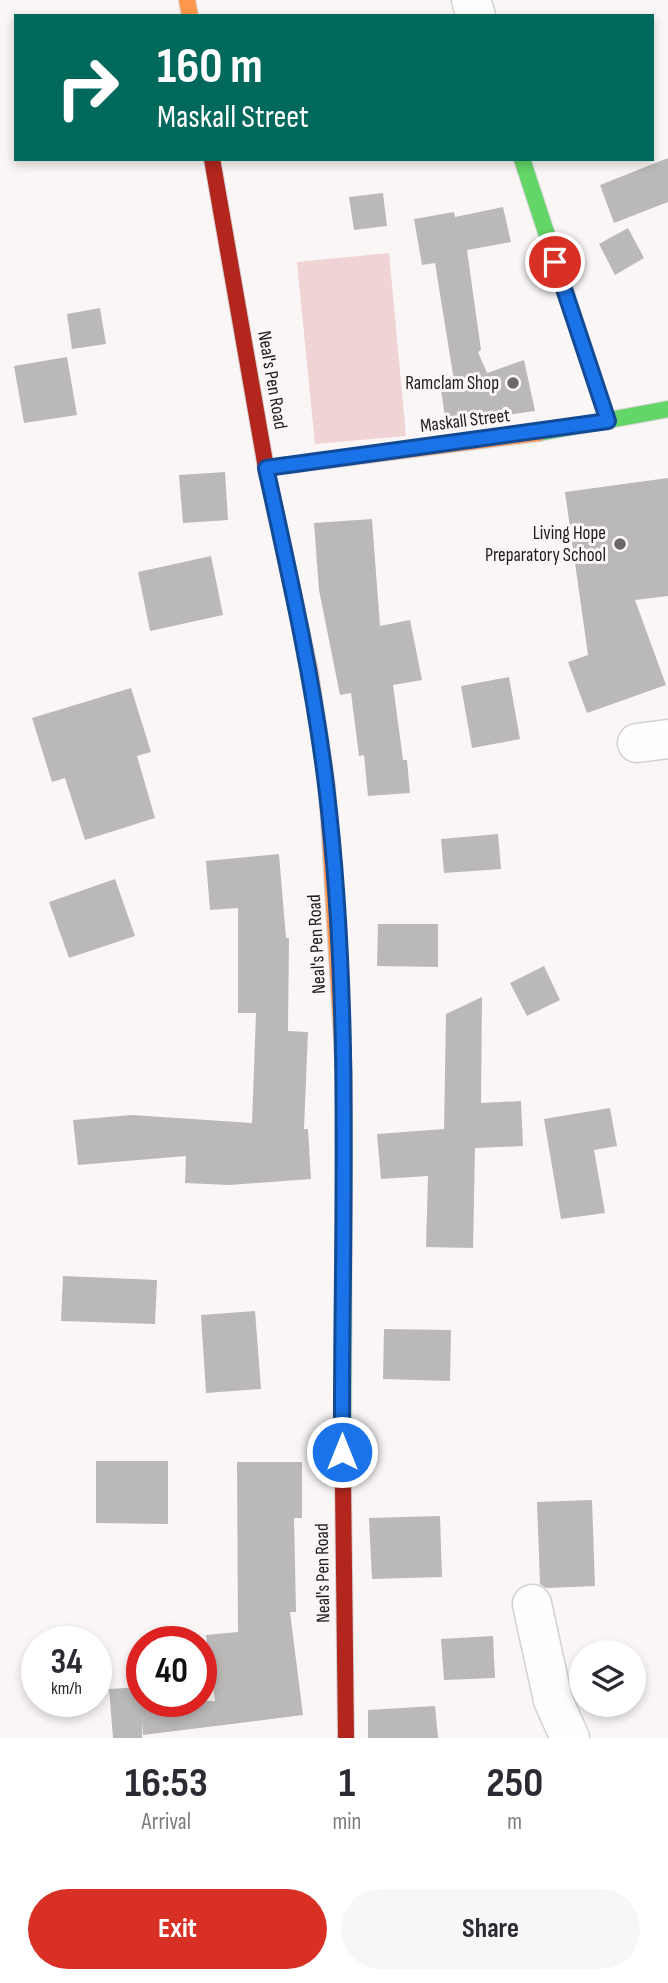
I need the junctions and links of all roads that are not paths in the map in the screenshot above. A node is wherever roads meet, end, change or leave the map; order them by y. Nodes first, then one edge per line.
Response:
1 (212, 161) edge
2 (523, 161) edge
3 (668, 409) edge
4 (608, 421) junction
5 (266, 468) junction
6 (532, 1604) dead end
7 (346, 1738) edge
8 (570, 1738) edge

1 - 5 street, Neal's Pen Road
2 - 4 street
3 - 4 street, Maskall Street
4 - 5 street, Maskall Street
5 - 7 street, Neal's Pen Road
6 - 8 street

